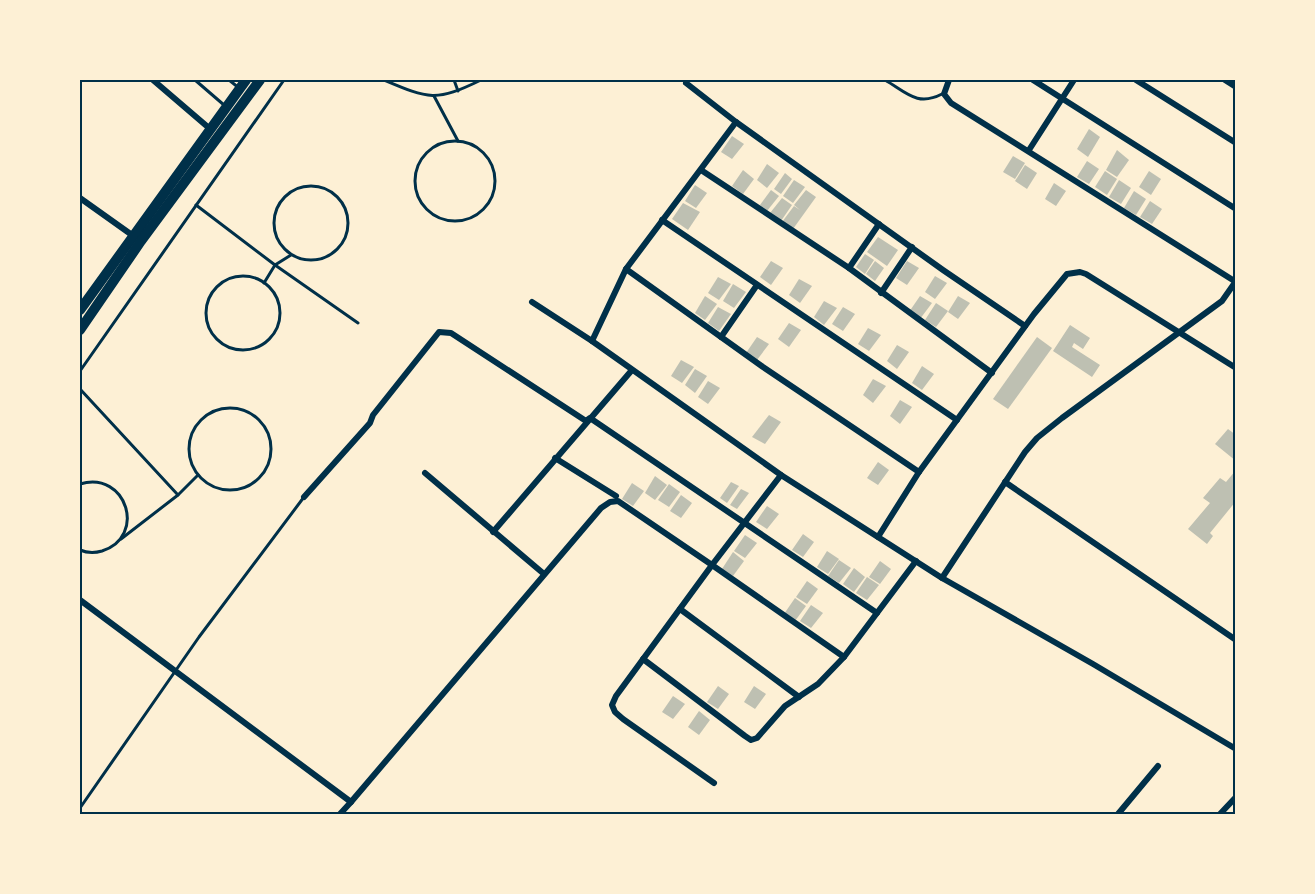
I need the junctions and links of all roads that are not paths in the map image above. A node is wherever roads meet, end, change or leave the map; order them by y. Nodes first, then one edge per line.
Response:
1 (153, 80) edge
2 (195, 80) edge
3 (229, 80) edge
4 (260, 80) edge
5 (284, 80) edge
6 (384, 80) edge
7 (454, 80) edge
8 (481, 80) edge
9 (885, 80) edge
10 (948, 80) edge
11 (1033, 80) edge
12 (1074, 80) edge
13 (1136, 80) edge
14 (1225, 80) edge
15 (686, 83) dead end
16 (1236, 87) edge
17 (244, 88) edge
18 (458, 91) junction
19 (944, 93) junction
20 (434, 96) junction
21 (1062, 98) junction
22 (225, 106) junction
23 (234, 113) junction
24 (736, 122) junction
25 (209, 128) junction
26 (458, 141) junction
27 (1236, 143) edge
28 (1029, 150) junction
29 (701, 170) junction
30 (80, 198) edge
31 (196, 205) junction
32 (1236, 209) edge
33 (662, 220) junction
34 (879, 224) junction
35 (132, 235) junction
36 (912, 247) junction
37 (291, 255) junction
38 (275, 265) junction
39 (849, 268) junction
40 (626, 269) junction
41 (1235, 281) edge
42 (264, 283) junction
43 (757, 285) junction
44 (881, 293) junction
45 (532, 302) dead end
46 (80, 309) edge
47 (358, 323) dead end
48 (1025, 326) junction
49 (80, 330) edge
50 (1180, 333) junction
51 (721, 337) junction
52 (592, 341) junction
53 (1236, 368) edge
54 (632, 370) junction
55 (80, 371) edge
56 (992, 373) junction
57 (80, 388) edge
58 (590, 418) junction
59 (957, 420) junction
60 (555, 458) junction
61 (919, 472) junction
62 (425, 473) dead end
63 (198, 475) junction
64 (781, 475) junction
65 (1005, 482) junction
66 (80, 484) edge
67 (178, 495) junction
68 (616, 496) dead end
69 (304, 497) joint
70 (744, 523) junction
71 (1236, 524) edge
72 (1236, 531) edge
73 (493, 532) junction
74 (878, 537) junction
75 (118, 541) junction
76 (80, 550) edge
77 (916, 561) junction
78 (712, 565) junction
79 (544, 574) junction
80 (942, 578) junction
81 (80, 600) edge
82 (680, 609) junction
83 (877, 613) junction
84 (1236, 640) edge
85 (844, 657) junction
86 (643, 659) junction
87 (176, 670) junction
88 (799, 697) junction
89 (1236, 749) edge
90 (1158, 766) dead end
91 (714, 783) dead end
92 (1236, 796) edge
93 (351, 802) junction
94 (80, 808) edge
95 (340, 814) edge
96 (1118, 814) edge
97 (1220, 814) edge

1 - 25 street
2 - 22 lane
3 - 17 lane
4 - 17 highway
5 - 31 lane
6 - 20 lane
7 - 18 lane
8 - 18 lane
9 - 19 lane
10 - 19 street
11 - 21 street
12 - 21 street
13 - 27 street
14 - 16 street
15 - 24 street
17 - 22 highway
17 - 23 highway
18 - 20 lane
19 - 28 street
20 - 26 lane
21 - 28 street
21 - 32 street
22 - 23 lane
22 - 25 highway
23 - 49 highway
24 - 29 street
24 - 34 street
25 - 35 highway
26 - 26 lane
28 - 41 street
29 - 33 street
29 - 39 street
30 - 35 street
31 - 38 lane
31 - 55 lane
33 - 40 street
33 - 43 street
34 - 36 street
34 - 39 street
35 - 46 highway
36 - 44 street
36 - 48 street
37 - 37 lane
37 - 38 lane
38 - 42 lane
38 - 47 lane
39 - 44 street
40 - 51 street
40 - 52 street
41 - 50 street
42 - 42 lane
43 - 51 street
43 - 59 street
44 - 56 street
45 - 52 street
48 - 50 street
48 - 56 street
50 - 53 street
50 - 65 street
51 - 61 street
52 - 54 street
54 - 58 street
54 - 64 street
56 - 59 street
57 - 67 lane
58 - 60 street
58 - 69 street
58 - 70 street
59 - 61 street
60 - 68 street
60 - 73 street
61 - 74 street
62 - 73 street
63 - 63 lane
63 - 67 lane
64 - 70 street
64 - 74 street
65 - 80 street
65 - 84 street
66 - 75 lane
67 - 75 lane
69 - 87 lane
70 - 78 street
70 - 83 street
71 - 72 street
73 - 79 street
74 - 77 street
75 - 76 lane
77 - 80 street
77 - 83 street
78 - 79 street
78 - 82 street
78 - 85 street
79 - 93 street
80 - 89 street
81 - 87 street
82 - 86 street
82 - 88 street
83 - 85 street
85 - 88 street
86 - 88 street
86 - 91 street
87 - 93 street
87 - 94 lane
90 - 96 street
92 - 97 street
93 - 95 street

